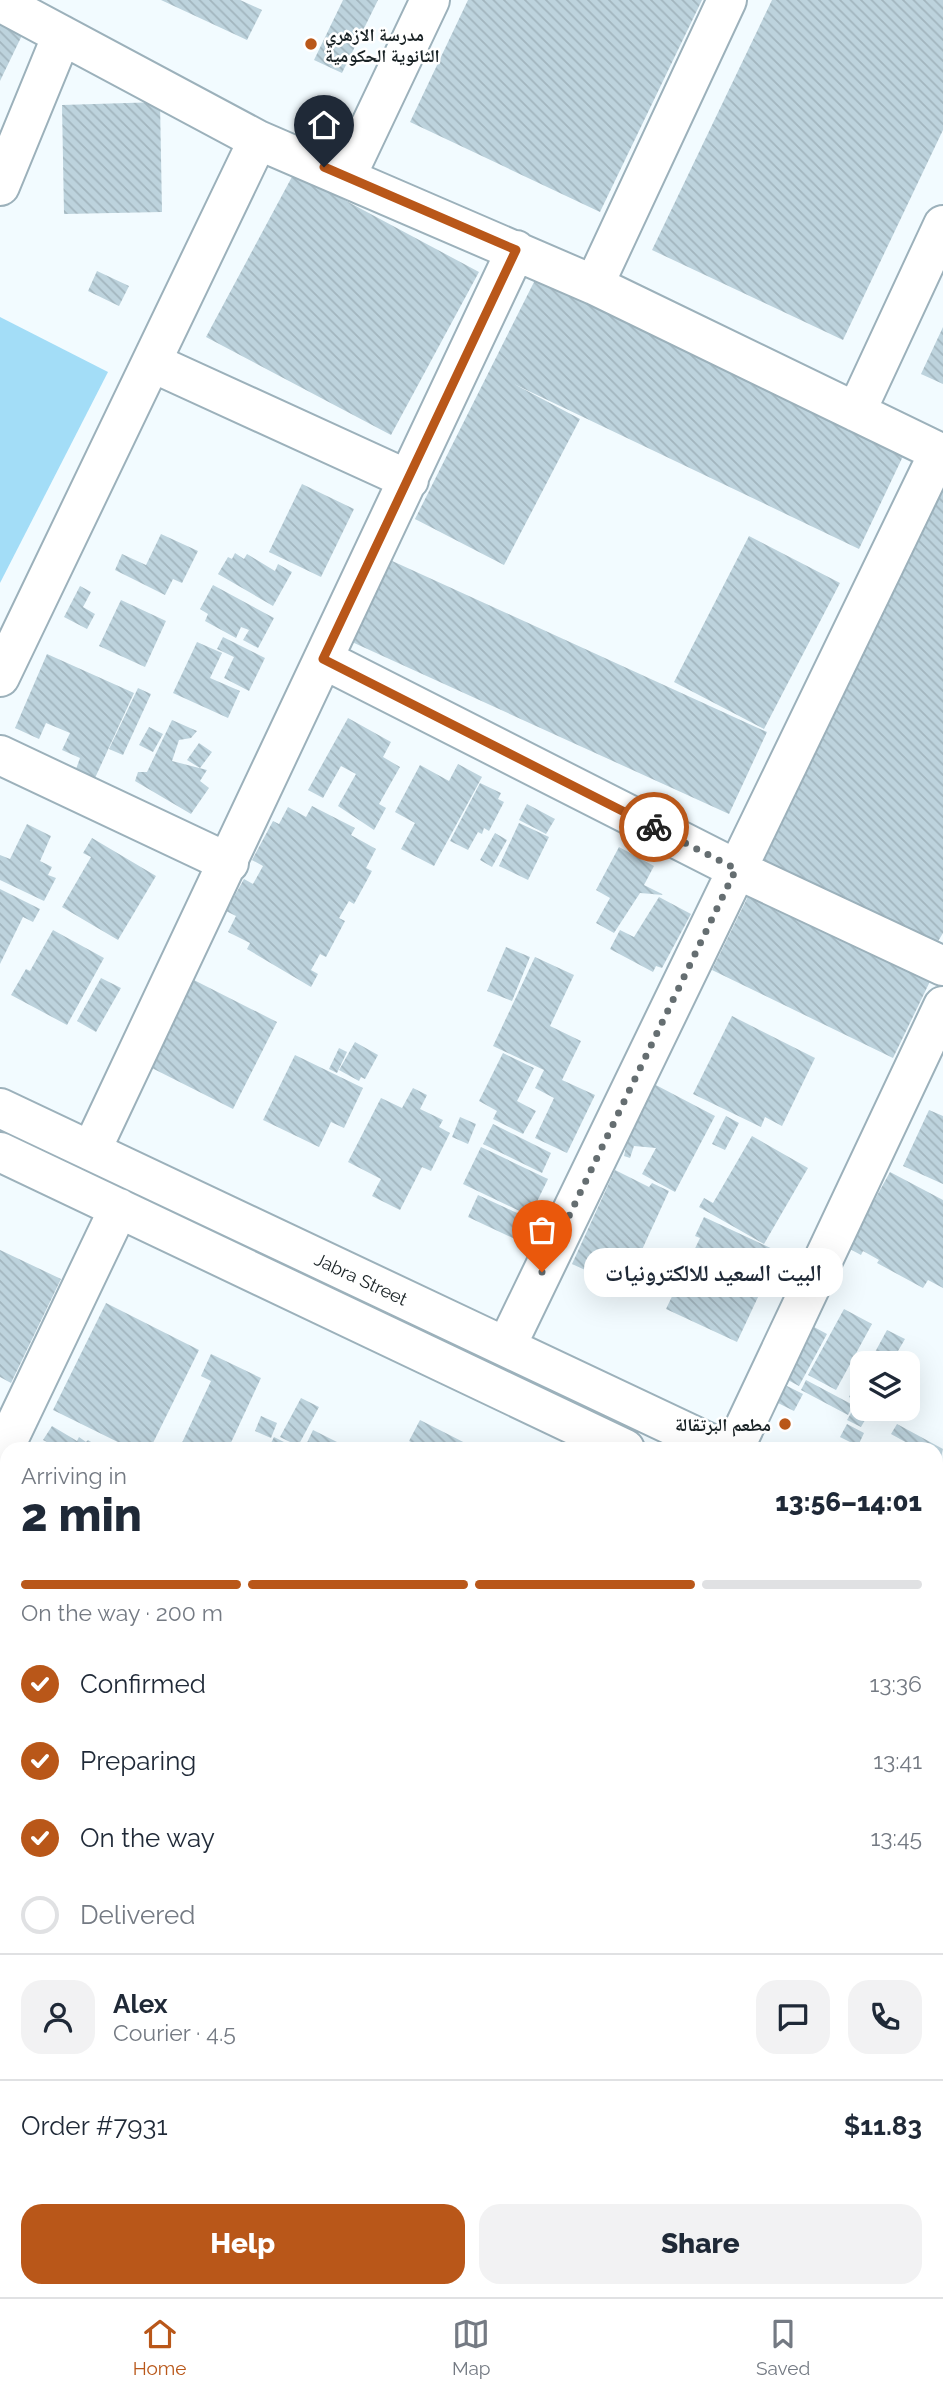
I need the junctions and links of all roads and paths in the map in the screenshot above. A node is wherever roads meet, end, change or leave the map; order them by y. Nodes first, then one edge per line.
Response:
1 (430, 0) edge
2 (727, 0) edge
3 (0, 2) edge
4 (62, 35) junction
5 (258, 140) junction
6 (346, 177) junction
7 (0, 186) edge
8 (943, 225) edge
9 (516, 250) junction
10 (594, 285) junction
11 (153, 363) junction
12 (856, 412) junction
13 (941, 453) edge
14 (409, 480) junction
15 (323, 659) junction
16 (0, 677) edge
17 (0, 755) edge
18 (229, 863) junction
19 (736, 869) junction
20 (943, 965) edge
21 (943, 1006) edge
22 (0, 1108) edge
23 (91, 1151) junction
24 (0, 1152) edge
25 (119, 1208) junction
26 (506, 1347) junction
27 (672, 1439) edge
28 (7, 1442) edge
29 (610, 1442) edge
30 (737, 1442) edge

1 - 6 street
2 - 10 street
3 - 4 street
4 - 5 street
4 - 7 street
5 - 6 street
5 - 11 street
6 - 9 street
8 - 12 street
9 - 10 street
9 - 14 street
10 - 12 street
11 - 14 street
11 - 16 street
12 - 13 street
13 - 19 street
14 - 15 street
15 - 18 street
15 - 19 street
17 - 18 street
18 - 23 street
19 - 20 street
19 - 26 street
21 - 30 street
22 - 23 street, Jabra Street
23 - 26 street, Jabra Street
24 - 25 street
25 - 28 street
25 - 29 street
26 - 27 street, Jabra Street

